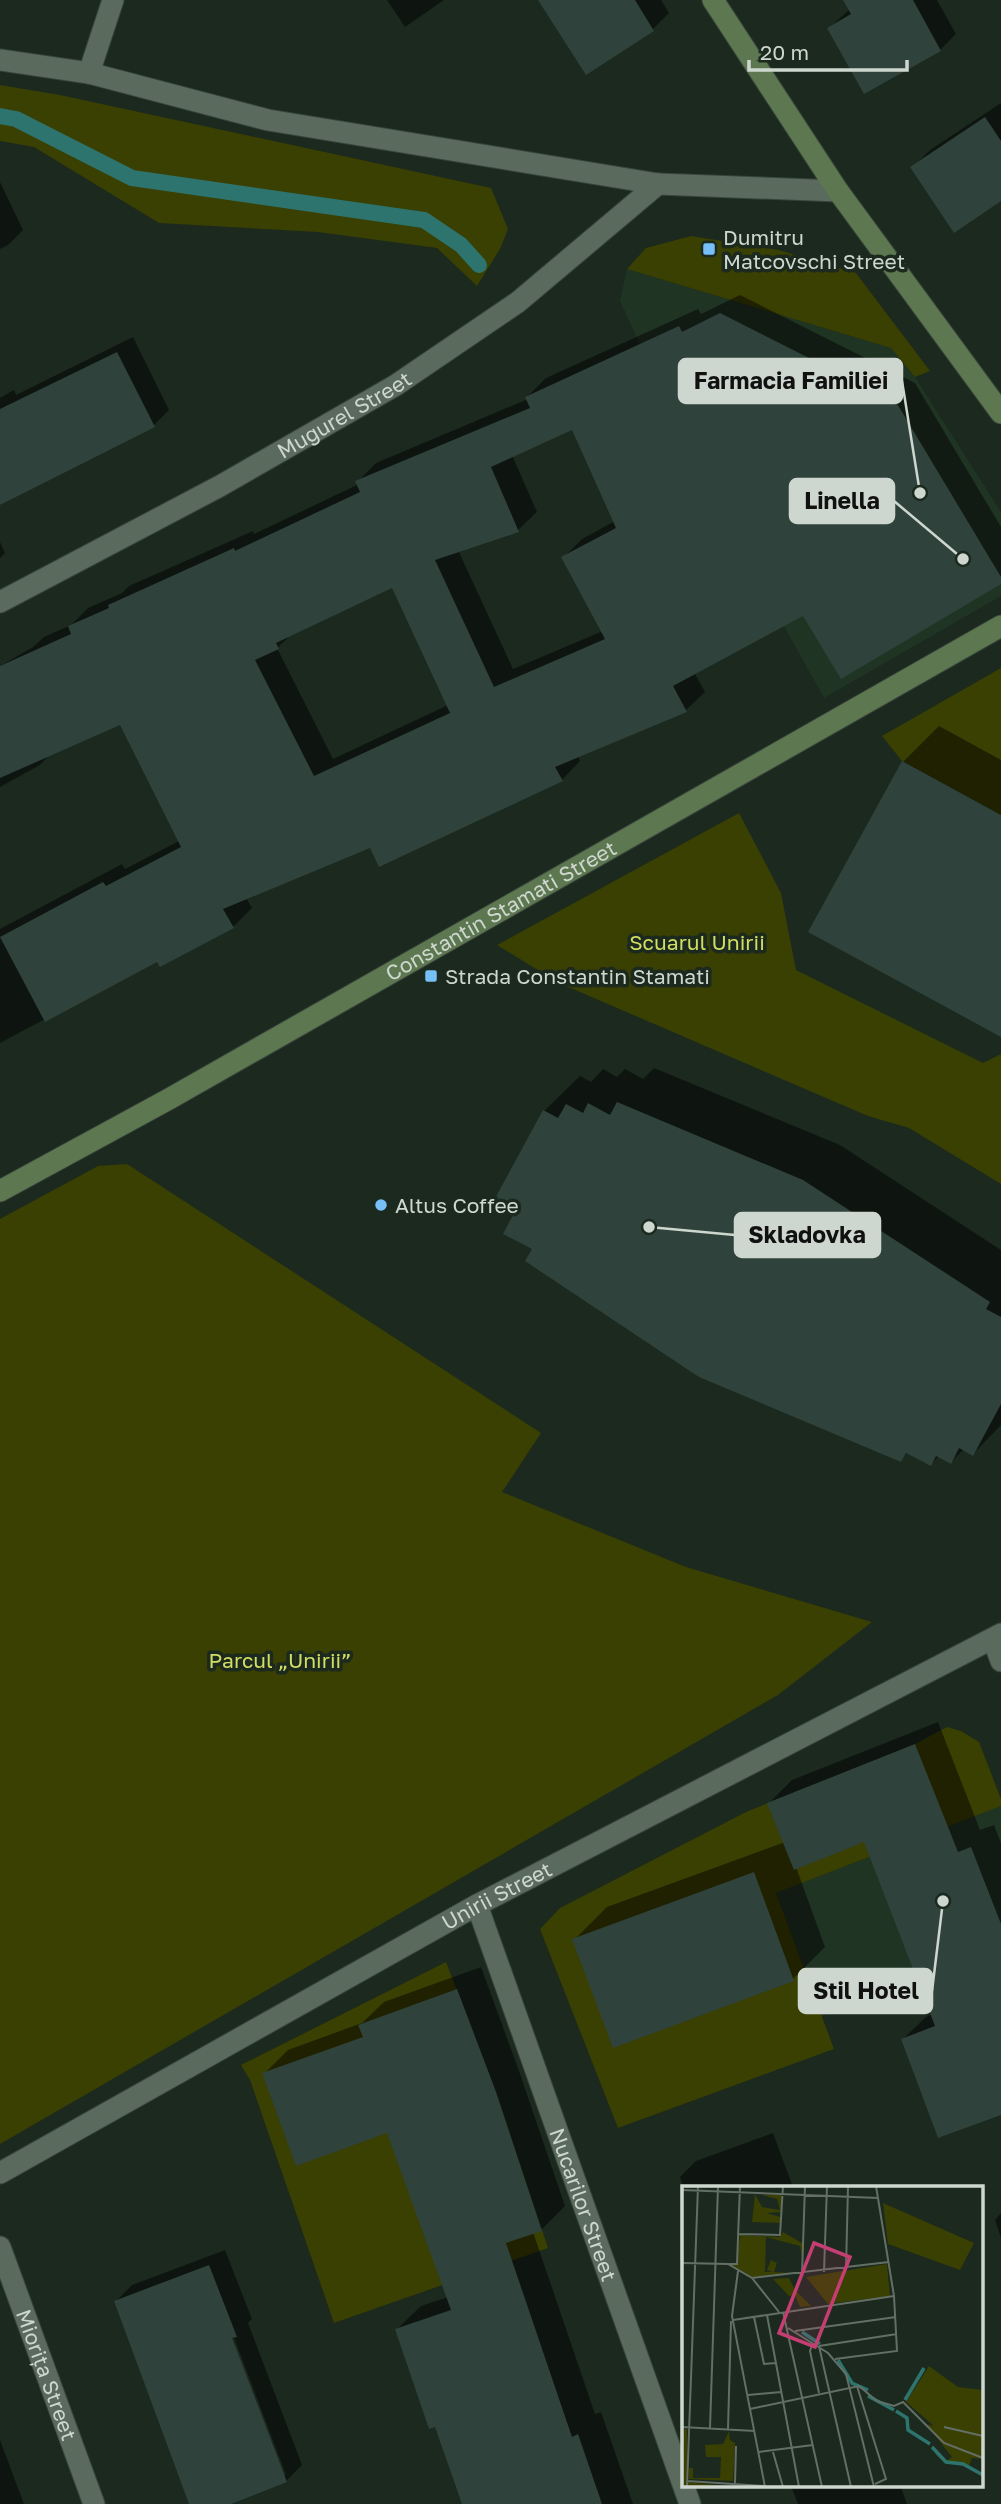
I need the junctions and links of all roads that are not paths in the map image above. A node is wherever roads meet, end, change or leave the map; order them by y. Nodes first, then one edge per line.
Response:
1 (113, 0) edge
2 (713, 0) edge
3 (0, 60) edge
4 (89, 73) junction
5 (658, 184) junction
6 (838, 191) junction
7 (1001, 412) edge
8 (0, 602) edge
9 (1001, 626) edge
10 (0, 1191) edge
11 (997, 1636) edge
12 (1001, 1661) edge
13 (477, 1905) junction
14 (0, 2172) edge
15 (0, 2247) edge
16 (682, 2482) edge
17 (684, 2486) edge
18 (94, 2504) edge
19 (690, 2504) edge

1 - 4 street
2 - 6 street
3 - 4 street
4 - 5 street
5 - 6 street
5 - 8 street, Mugurel Street
6 - 7 street
9 - 10 street, Constantin Stamati Street
11 - 12 street
11 - 13 street, Unirii Street
13 - 14 street, Unirii Street
13 - 16 street, Nucarilor Street
15 - 18 street, Miorița Street
17 - 19 street, Nucarilor Street

